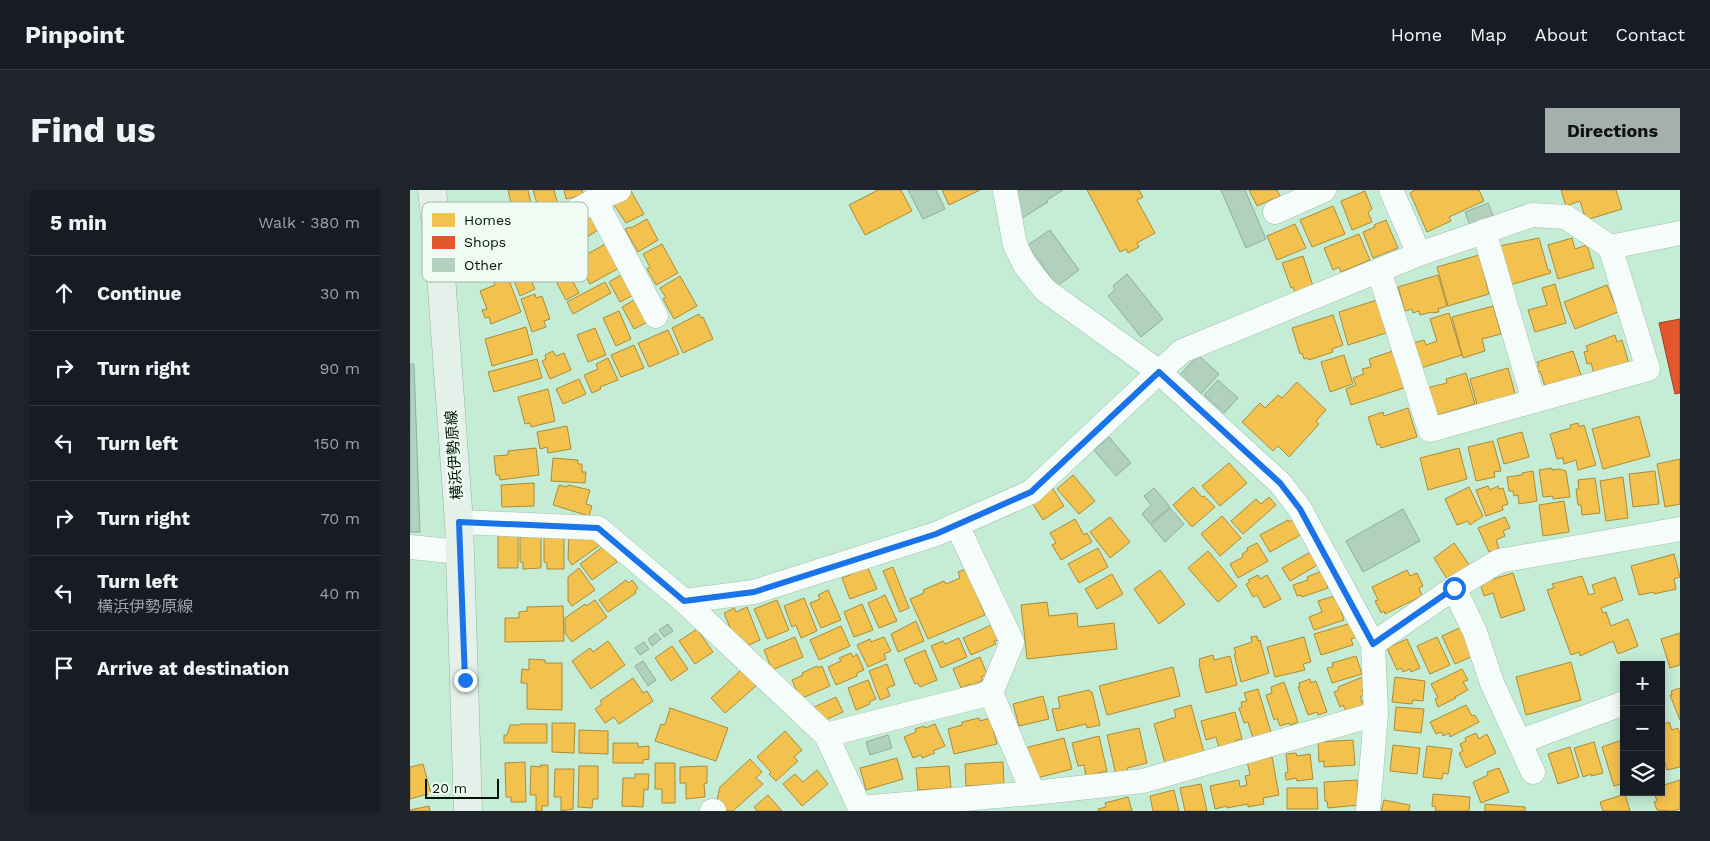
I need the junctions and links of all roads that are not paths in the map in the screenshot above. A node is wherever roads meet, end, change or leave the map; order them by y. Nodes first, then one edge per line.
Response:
1 (619, 190) edge
2 (1005, 190) edge
3 (1324, 190) edge
4 (1391, 190) edge
5 (595, 200) junction
6 (588, 204) edge
7 (1275, 212) dead end
8 (1484, 231) junction
9 (1680, 233) edge
10 (1610, 247) junction
11 (1420, 254) junction
12 (1379, 271) junction
13 (441, 282) edge
14 (656, 316) dead end
15 (1159, 372) junction
16 (1534, 401) junction
17 (459, 522) junction
18 (957, 525) junction
19 (1680, 529) edge
20 (410, 548) edge
21 (460, 552) junction
22 (1454, 588) junction
23 (684, 601) junction
24 (1373, 644) junction
25 (991, 693) junction
26 (1620, 704) edge
27 (1376, 714) junction
28 (826, 735) junction
29 (1519, 742) junction
30 (1533, 772) dead end
31 (1033, 793) junction
32 (956, 806) edge
33 (468, 811) edge
34 (1368, 811) edge

1 - 5 street
2 - 15 street
3 - 7 street
4 - 11 street
5 - 6 street
5 - 14 street
8 - 10 street
8 - 11 street
8 - 16 street
9 - 10 street
10 - 16 street
11 - 12 street
12 - 15 street
12 - 16 street
13 - 17 main road, 横浜伊勢原線
15 - 18 street
15 - 24 street
17 - 21 main road, 横浜伊勢原線
17 - 23 street
18 - 23 street
18 - 25 street
19 - 22 street
20 - 21 street
21 - 33 main road, 横浜伊勢原線
22 - 24 street
22 - 29 street
23 - 28 street
24 - 27 street
25 - 28 street
25 - 31 street
26 - 29 street
27 - 31 street
27 - 34 street
28 - 32 street
29 - 30 street
31 - 32 street

